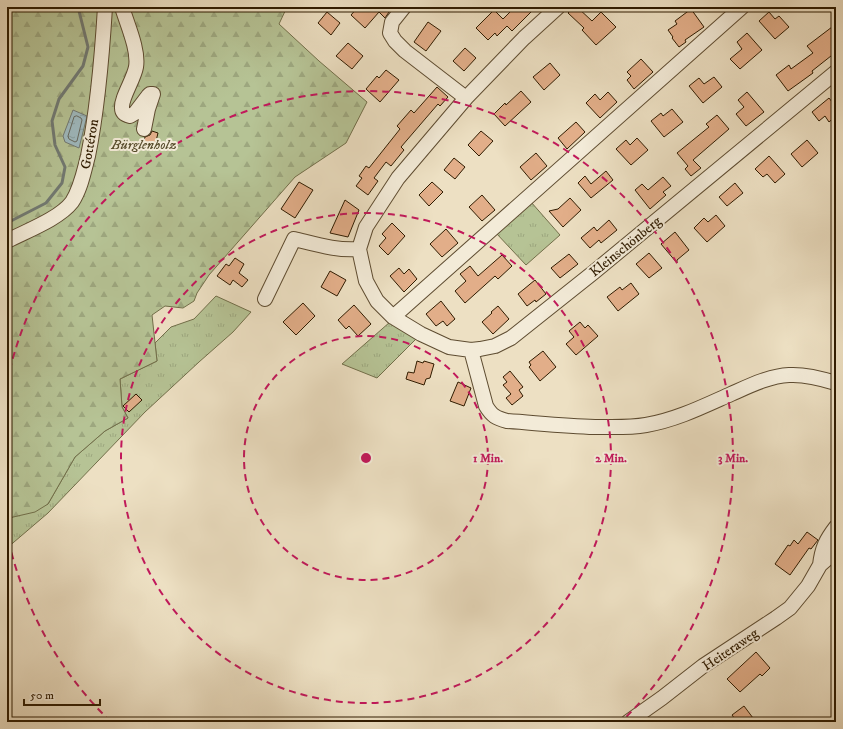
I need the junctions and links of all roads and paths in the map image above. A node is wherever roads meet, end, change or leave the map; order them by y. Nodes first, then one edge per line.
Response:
1 (105, 7) edge
2 (122, 7) edge
3 (404, 7) edge
4 (558, 7) edge
5 (742, 7) edge
6 (836, 72) edge
7 (466, 98) junction
8 (144, 129) dead end
9 (7, 242) edge
10 (359, 249) junction
11 (265, 299) dead end
12 (393, 317) junction
13 (471, 350) junction
14 (836, 383) edge
15 (836, 527) edge
16 (836, 551) edge
17 (820, 565) junction
18 (628, 722) edge

1 - 9 street, Gottéron
2 - 8 street
3 - 7 street
4 - 7 street, Kleinschönberg
5 - 12 street
6 - 13 street, Kleinschönberg
7 - 10 street, Kleinschönberg
10 - 11 street
10 - 12 street, Kleinschönberg
12 - 13 street, Kleinschönberg
13 - 14 street
15 - 17 street
16 - 17 street
17 - 18 street, Heiteraweg

